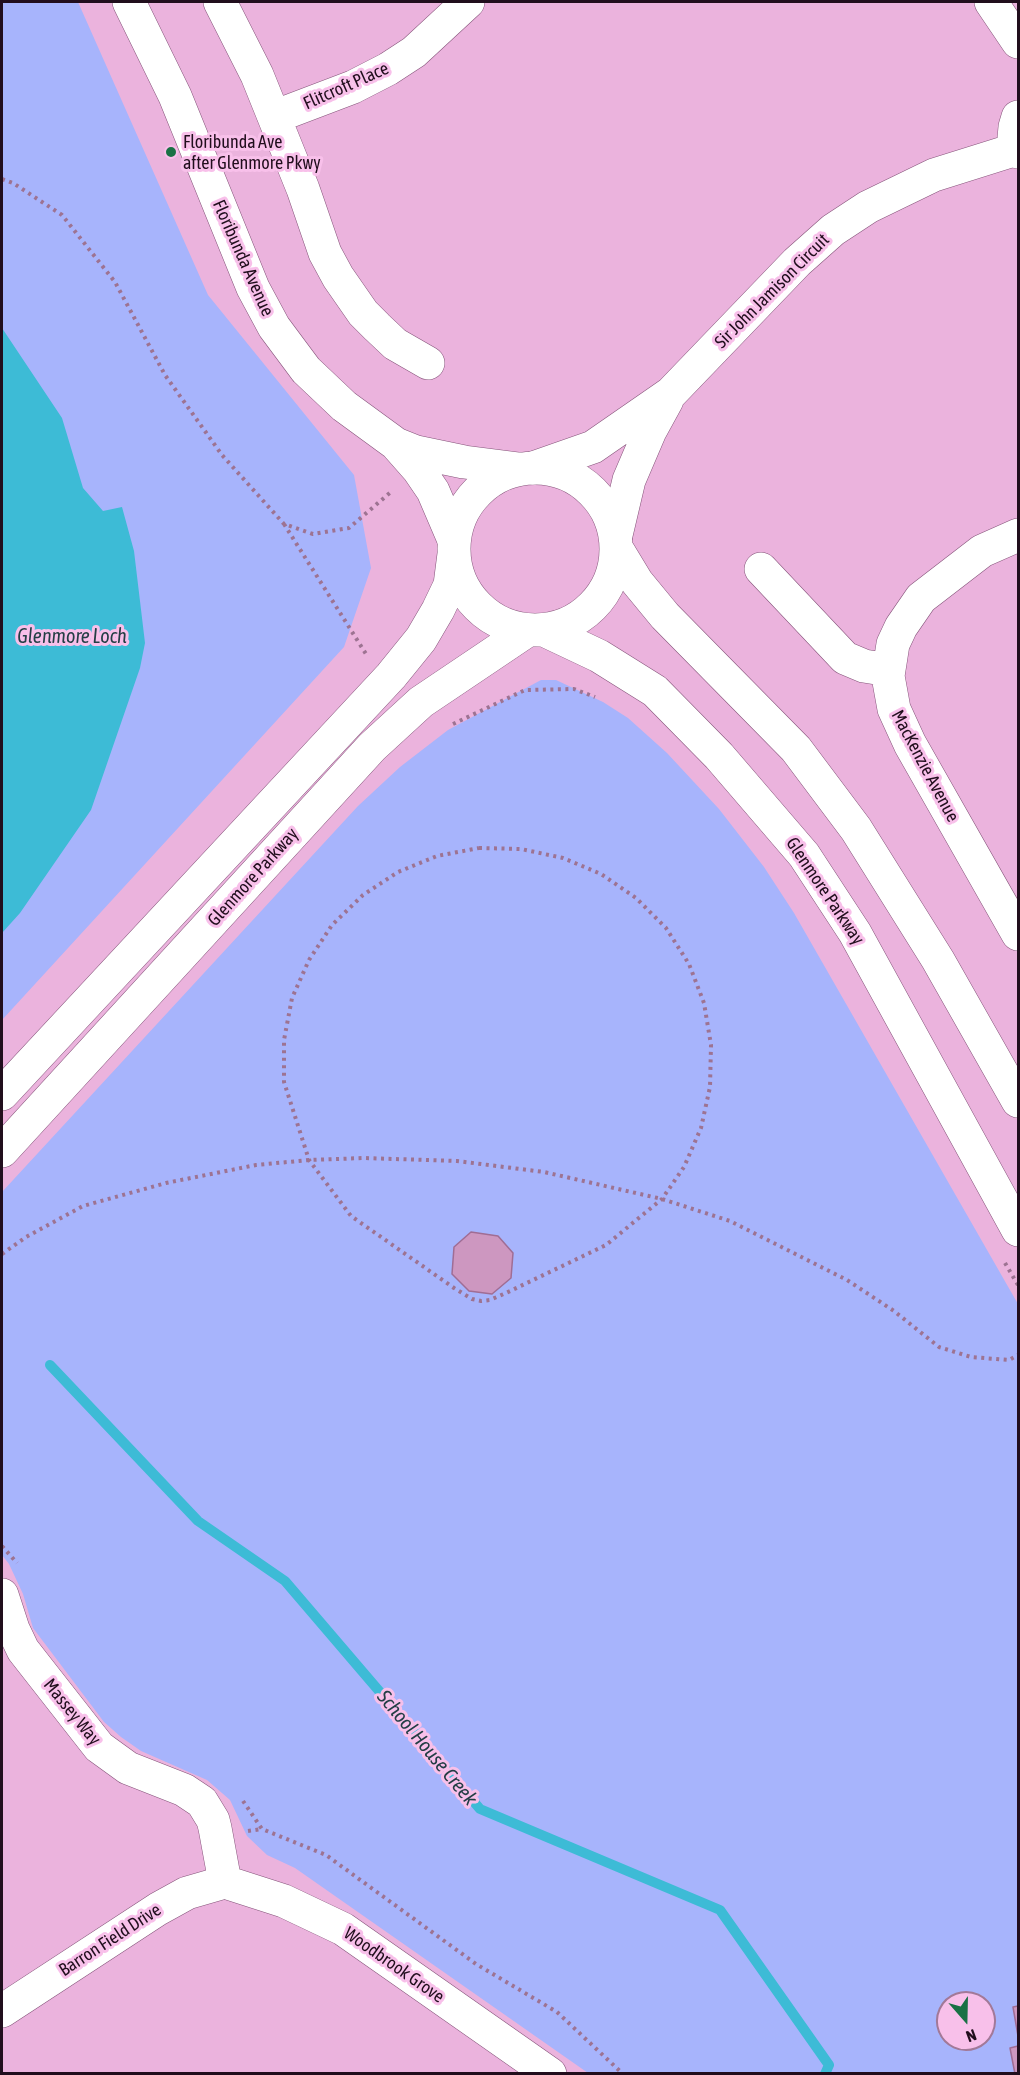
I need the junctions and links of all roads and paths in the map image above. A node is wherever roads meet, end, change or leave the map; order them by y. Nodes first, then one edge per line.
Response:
1 (129, 2) edge
2 (220, 2) edge
3 (468, 2) edge
4 (990, 2) edge
5 (1018, 42) edge
6 (274, 117) junction
7 (1018, 117) edge
8 (1018, 151) edge
9 (2, 179) edge
10 (428, 363) dead end
11 (671, 393) junction
12 (396, 444) junction
13 (526, 468) junction
14 (418, 469) junction
15 (284, 524) junction
16 (1018, 535) edge
17 (616, 542) junction
18 (454, 547) junction
19 (761, 569) dead end
20 (536, 630) junction
21 (889, 670) junction
22 (391, 676) junction
23 (603, 699) dead end
24 (421, 702) junction
25 (1018, 934) edge
26 (85, 1004) junction
27 (114, 1030) junction
28 (2, 1094) edge
29 (1018, 1101) edge
30 (2, 1151) edge
31 (309, 1160) junction
32 (662, 1199) junction
33 (1010, 1243) edge
34 (2, 1254) edge
35 (1018, 1285) edge
36 (1018, 1355) edge
37 (2, 1546) edge
38 (21, 1568) dead end
39 (2, 1595) edge
40 (239, 1797) dead end
41 (225, 1882) junction
42 (2, 2011) edge
43 (550, 2073) edge
44 (623, 2073) edge

1 - 12 street, Floribunda Avenue
2 - 6 street
3 - 6 street, Flitcroft Place
4 - 5 street
6 - 10 street
7 - 8 street
8 - 11 street, Sir John Jamison Circuit
9 - 15 path
11 - 13 street, Sir John Jamison Circuit
11 - 17 street, Sir John Jamison Circuit
12 - 13 street, Floribunda Avenue
12 - 14 street, Floribunda Avenue
13 - 17 street
13 - 18 street
14 - 15 path
14 - 18 street, Floribunda Avenue
15 - 22 path
16 - 21 street, MacKenzie Avenue
17 - 20 street
17 - 29 street
18 - 20 street
18 - 22 street, Glenmore Parkway
19 - 21 street
20 - 24 street, Glenmore Parkway
20 - 33 street, Glenmore Parkway
21 - 25 street, MacKenzie Avenue
22 - 26 street, Glenmore Parkway
23 - 24 path
24 - 27 street, Glenmore Parkway
26 - 27 street
26 - 28 street, Glenmore Parkway
27 - 30 street, Glenmore Parkway
31 - 32 path
31 - 32 path
31 - 32 path
31 - 34 path
32 - 36 path
33 - 35 path
37 - 38 path
39 - 41 street, Massey Way
40 - 44 path
41 - 42 street, Barron Field Drive
41 - 43 street, Woodbrook Grove

